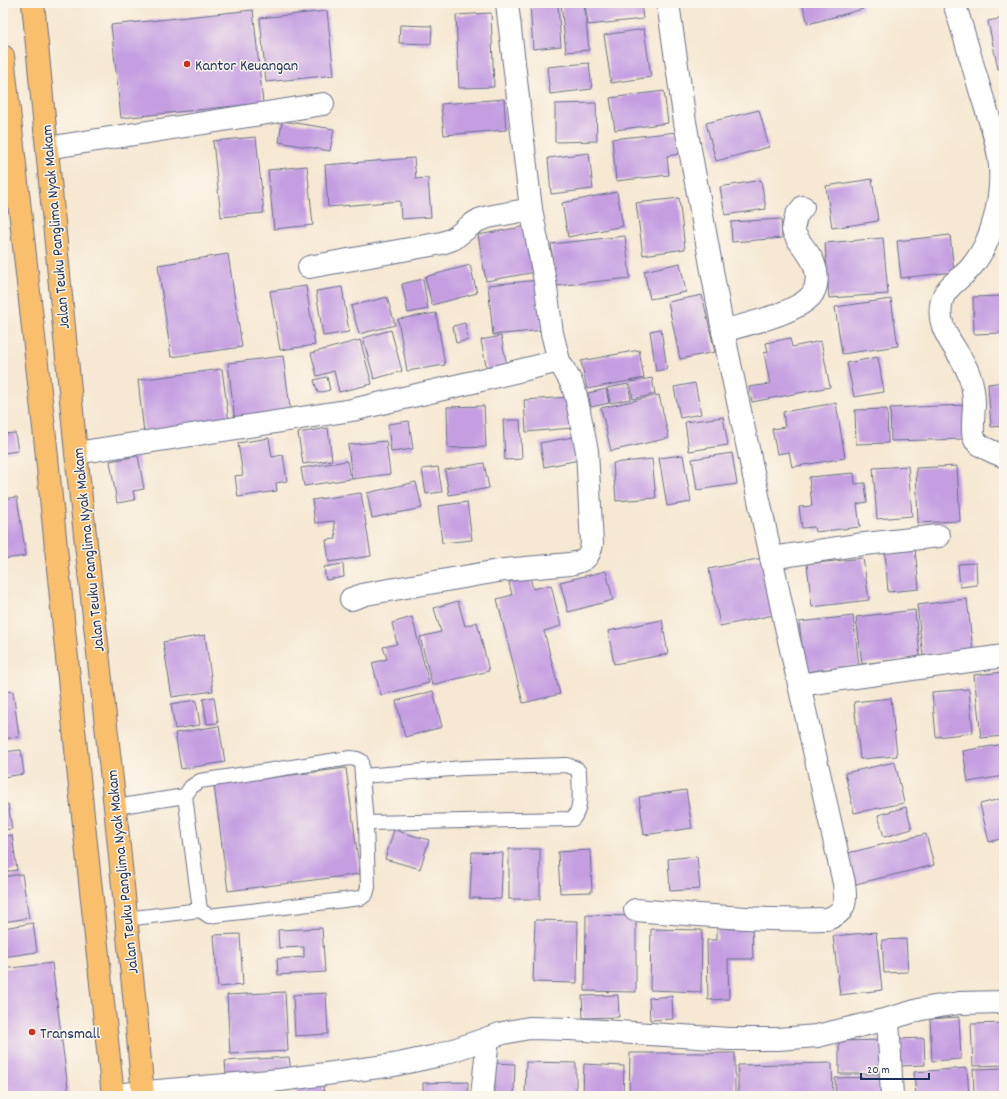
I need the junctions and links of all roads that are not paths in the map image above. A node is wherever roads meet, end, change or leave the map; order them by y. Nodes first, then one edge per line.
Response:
1 (33, 3) edge
2 (507, 3) edge
3 (668, 3) edge
4 (956, 3) edge
5 (3, 56) edge
6 (323, 104) dead end
7 (47, 148) junction
8 (9, 165) edge
9 (1001, 194) edge
10 (803, 207) dead end
11 (531, 209) junction
12 (308, 267) dead end
13 (723, 331) junction
14 (559, 360) junction
15 (76, 453) junction
16 (1004, 456) edge
17 (939, 536) dead end
18 (771, 558) junction
19 (351, 599) dead end
20 (1004, 656) edge
21 (799, 685) junction
22 (362, 776) junction
23 (185, 796) junction
24 (115, 807) junction
25 (366, 823) junction
26 (200, 910) junction
27 (635, 910) dead end
28 (126, 919) junction
29 (1004, 1002) edge
30 (888, 1019) junction
31 (488, 1038) junction
32 (143, 1094) edge
33 (113, 1095) edge
34 (482, 1096) edge
35 (892, 1096) edge

1 - 7 main road, Jalan Teuku Panglima Nyak Makam
2 - 11 street
3 - 13 street
4 - 9 street
5 - 8 main road, Jalan Teuku Panglima Nyak Makam
6 - 7 street
7 - 15 main road, Jalan Teuku Panglima Nyak Makam
8 - 33 main road, Jalan Teuku Panglima Nyak Makam
9 - 16 street
10 - 13 street
11 - 12 street
11 - 14 street
13 - 18 street
14 - 15 street
14 - 19 street
15 - 24 main road, Jalan Teuku Panglima Nyak Makam
17 - 18 street
18 - 21 street
20 - 21 street
21 - 27 street
22 - 23 lane
22 - 25 lane
22 - 25 lane
23 - 24 lane
23 - 26 lane
24 - 28 main road, Jalan Teuku Panglima Nyak Makam
25 - 26 lane
26 - 28 lane
28 - 32 main road, Jalan Teuku Panglima Nyak Makam
29 - 30 street
30 - 31 street
30 - 35 street
31 - 32 street
31 - 34 street
32 - 33 street

